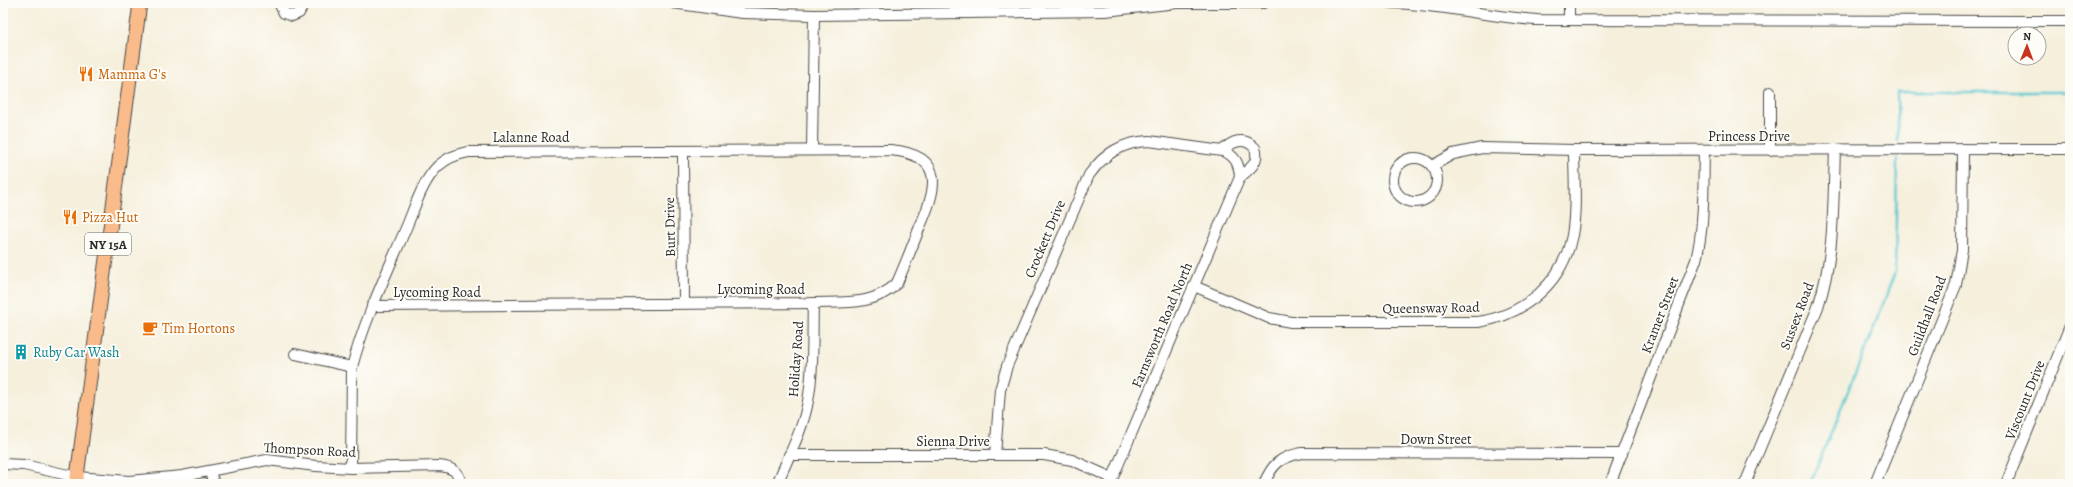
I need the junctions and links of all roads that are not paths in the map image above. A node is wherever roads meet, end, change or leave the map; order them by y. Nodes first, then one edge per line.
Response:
1 (140, 3) edge
2 (279, 3) edge
3 (304, 3) edge
4 (673, 3) edge
5 (1264, 3) edge
6 (1391, 3) edge
7 (1569, 3) edge
8 (1021, 7) edge
9 (814, 14) junction
10 (1569, 20) junction
11 (2070, 21) edge
12 (1770, 92) dead end
13 (1835, 149) junction
14 (1963, 149) junction
15 (2070, 149) edge
16 (812, 150) junction
17 (1574, 150) junction
18 (1704, 150) junction
19 (1770, 150) junction
20 (683, 151) junction
21 (1222, 151) junction
22 (1432, 166) junction
23 (1240, 177) junction
24 (1194, 286) junction
25 (684, 302) junction
26 (813, 303) junction
27 (372, 306) junction
28 (2070, 326) edge
29 (295, 354) dead end
30 (352, 366) junction
31 (995, 454) junction
32 (1622, 454) junction
33 (789, 455) junction
34 (3, 464) edge
35 (351, 468) junction
36 (210, 472) junction
37 (76, 480) edge
38 (1111, 481) edge
39 (214, 484) edge
40 (461, 484) edge
41 (777, 484) edge
42 (1264, 484) edge
43 (1610, 484) edge
44 (1745, 484) edge
45 (1875, 484) edge
46 (2006, 484) edge

1 - 37 main road, NY 15A
2 - 3 street
4 - 9 street
5 - 8 street
6 - 10 street
7 - 10 street
8 - 9 street
9 - 16 street
10 - 11 street
12 - 19 street
13 - 14 street, Princess Drive
13 - 19 street, Princess Drive
13 - 44 street, Sussex Road
14 - 15 street, Princess Drive
14 - 45 street, Guildhall Road
16 - 20 street, Lalanne Road
16 - 26 street, Lycoming Road
17 - 18 street, Princess Drive
17 - 22 street, Princess Drive
17 - 24 street, Queensway Road
18 - 19 street, Princess Drive
18 - 32 street, Kramer Street
20 - 25 street, Burt Drive
20 - 27 street, Lalanne Road
21 - 23 street
21 - 23 street
21 - 31 street, Crockett Drive
22 - 22 street
23 - 24 street, Farnsworth Road North
24 - 38 street, Farnsworth Road North
25 - 26 street, Lycoming Road
25 - 27 street, Lycoming Road
26 - 33 street, Holiday Road
27 - 30 street, Lalanne Road
28 - 46 street, Viscount Drive
29 - 30 street
30 - 35 street, Lalanne Road
31 - 33 street, Sienna Drive
31 - 38 street, Sienna Drive
32 - 42 street, Down Street
32 - 43 street, Kramer Street
33 - 41 street, Holiday Road
34 - 37 street, Thompson Road
35 - 36 street, Thompson Road
35 - 40 street, Thompson Road
36 - 37 street, Thompson Road
36 - 39 street

